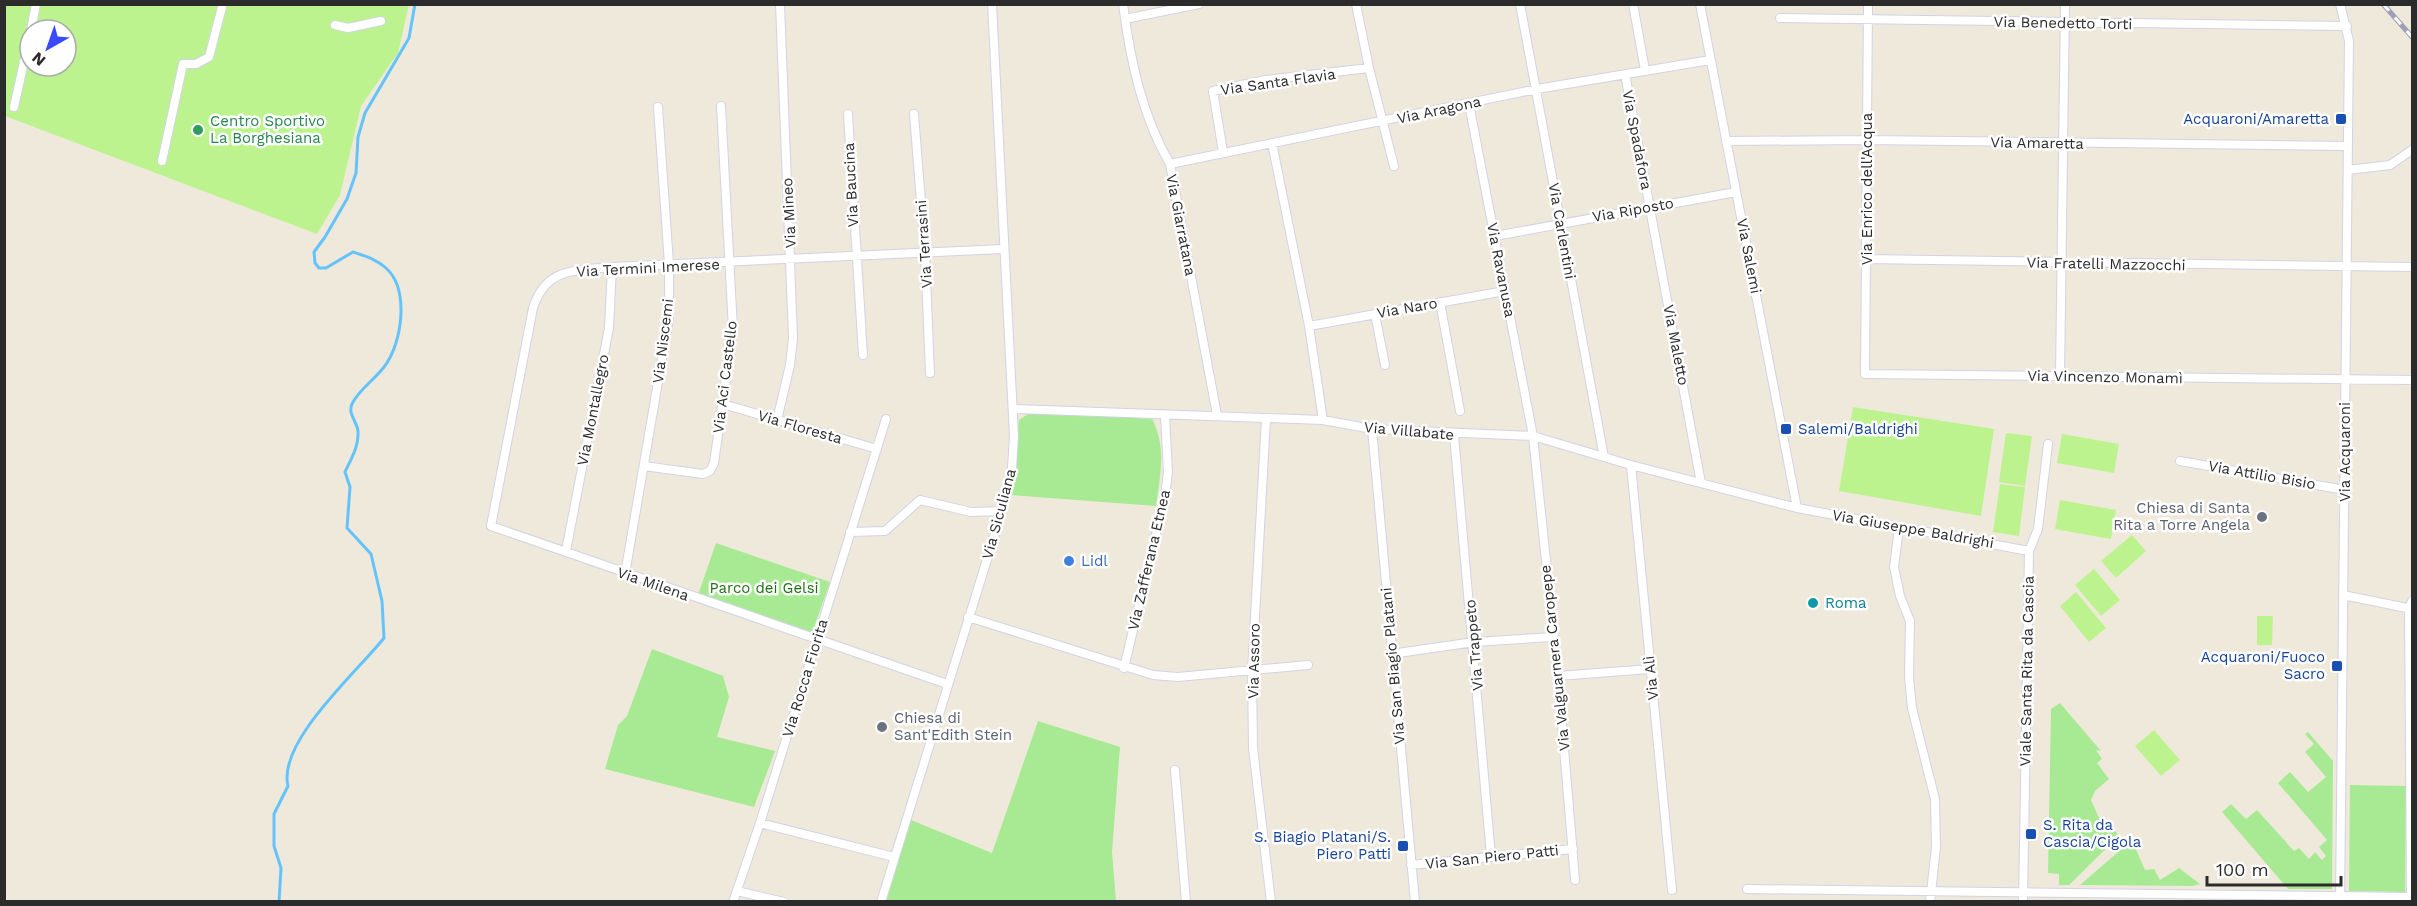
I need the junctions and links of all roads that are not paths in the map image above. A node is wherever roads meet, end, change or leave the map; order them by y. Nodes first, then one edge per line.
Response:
1 (780, 4) edge
2 (992, 4) edge
3 (1124, 4) edge
4 (1198, 4) edge
5 (1356, 4) edge
6 (1520, 4) edge
7 (1633, 4) edge
8 (1700, 4) edge
9 (1868, 4) edge
10 (2065, 4) edge
11 (2340, 4) edge
12 (222, 8) dead end
13 (1779, 18) dead end
14 (1125, 19) junction
15 (381, 21) dead end
16 (1868, 21) junction
17 (2064, 24) junction
18 (335, 25) dead end
19 (2348, 26) junction
20 (1710, 60) junction
21 (1369, 68) junction
22 (1645, 70) junction
23 (1625, 74) junction
24 (20, 78) edge
25 (1538, 89) junction
26 (1469, 104) junction
27 (721, 106) dead end
28 (14, 107) dead end
29 (658, 107) dead end
30 (848, 114) dead end
31 (914, 114) dead end
32 (1382, 122) junction
33 (1867, 140) junction
34 (1726, 141) junction
35 (1272, 143) junction
36 (2062, 143) junction
37 (2348, 146) junction
38 (2412, 150) edge
39 (1223, 152) junction
40 (162, 161) dead end
41 (1170, 164) junction
42 (1394, 166) dead end
43 (2348, 170) junction
44 (1736, 192) junction
45 (1650, 207) junction
46 (1560, 224) junction
47 (1495, 236) junction
48 (1003, 249) junction
49 (925, 252) junction
50 (855, 257) junction
51 (1866, 259) junction
52 (791, 261) junction
53 (669, 264) junction
54 (730, 264) junction
55 (2062, 264) junction
56 (612, 267) junction
57 (2346, 267) junction
58 (2412, 267) edge
59 (1505, 291) junction
60 (1440, 302) junction
61 (1375, 314) junction
62 (1309, 326) junction
63 (862, 355) dead end
64 (1385, 365) dead end
65 (930, 374) dead end
66 (1864, 374) joint
67 (2060, 377) junction
68 (2345, 379) junction
69 (2412, 380) edge
70 (723, 404) junction
71 (1013, 409) junction
72 (1460, 411) dead end
73 (1217, 415) junction
74 (1165, 416) junction
75 (886, 419) dead end
76 (1266, 419) junction
77 (777, 420) junction
78 (1323, 420) junction
79 (1372, 429) junction
80 (1454, 435) junction
81 (1533, 436) junction
82 (2048, 444) dead end
83 (877, 449) junction
84 (1604, 458) junction
85 (2180, 461) dead end
86 (1631, 465) junction
87 (644, 466) junction
88 (1701, 483) junction
89 (2345, 490) junction
90 (1797, 508) junction
91 (1002, 511) junction
92 (491, 526) joint
93 (1899, 526) junction
94 (850, 532) junction
95 (566, 551) junction
96 (2029, 551) junction
97 (625, 574) junction
98 (2343, 595) junction
99 (2411, 606) edge
100 (968, 617) junction
101 (1552, 636) junction
102 (816, 640) junction
103 (1474, 642) junction
104 (1391, 654) junction
105 (1308, 665) dead end
106 (1124, 668) junction
107 (1650, 669) junction
108 (1252, 670) junction
109 (1558, 676) junction
110 (947, 684) junction
111 (1175, 770) dead end
112 (760, 823) junction
113 (1573, 849) junction
114 (1491, 856) junction
115 (894, 857) junction
116 (1412, 865) junction
117 (1575, 880) dead end
118 (1747, 889) dead end
119 (1672, 890) dead end
120 (737, 891) junction
121 (1930, 891) junction
122 (2023, 891) junction
123 (2412, 897) edge
124 (2175, 899) edge
125 (2340, 899) edge
126 (733, 902) edge
127 (784, 902) edge
128 (881, 902) edge
129 (1186, 902) edge
130 (1271, 902) edge
131 (1415, 902) edge
132 (1930, 902) edge
133 (2023, 902) edge

1 - 52 street, Via Mineo
2 - 48 street, Via Siculiana
3 - 14 street, Via Giarratana
4 - 14 street
5 - 21 street
6 - 25 street, Via Carlentini
7 - 22 street
8 - 20 street, Via Salemi
9 - 16 street, Via Enrico dell'Acqua
10 - 17 street
11 - 19 street, Via Acquaroni
12 - 40 street
13 - 16 street, Via Benedetto Torti
14 - 41 street, Via Giarratana
15 - 18 street
16 - 17 street, Via Benedetto Torti
16 - 33 street, Via Enrico dell'Acqua
17 - 19 street, Via Benedetto Torti
17 - 36 street
19 - 37 street, Via Acquaroni
20 - 22 street, Via Aragona
20 - 34 street, Via Salemi
21 - 32 street
21 - 39 street, Via Santa Flavia
22 - 23 street, Via Aragona
23 - 25 street, Via Aragona
23 - 45 street, Via Spadafora
24 - 28 street
25 - 26 street, Via Aragona
25 - 46 street, Via Carlentini
26 - 32 street, Via Aragona
26 - 47 street, Via Ravanusa
27 - 54 street, Via Aci Castello
29 - 53 street, Via Niscemi
30 - 50 street, Via Baucina
31 - 49 street, Via Terrasini
32 - 35 street, Via Aragona
32 - 42 street
33 - 34 street, Via Amaretta
33 - 36 street, Via Amaretta
33 - 51 street, Via Enrico dell'Acqua
34 - 44 street, Via Salemi
35 - 39 street, Via Aragona
35 - 62 street
36 - 37 street, Via Amaretta
36 - 55 street
37 - 43 street, Via Acquaroni
38 - 43 street
39 - 41 street, Via Aragona
41 - 73 street, Via Giarratana
43 - 57 street, Via Acquaroni
44 - 45 street, Via Riposto
44 - 90 street, Via Salemi
45 - 46 street, Via Riposto
45 - 88 street, Via Maletto
46 - 47 street, Via Riposto
46 - 84 street, Via Carlentini
47 - 59 street, Via Ravanusa
48 - 49 street, Via Termini Imerese
48 - 71 street, Via Siculiana
49 - 50 street, Via Termini Imerese
49 - 65 street, Via Terrasini
50 - 52 street, Via Termini Imerese
50 - 63 street, Via Baucina
51 - 55 street, Via Fratelli Mazzocchi
51 - 66 street, Via Enrico dell'Acqua
52 - 54 street, Via Termini Imerese
52 - 77 street, Via Mineo
53 - 54 street, Via Termini Imerese
53 - 56 street, Via Termini Imerese
53 - 87 street, Via Niscemi
54 - 70 street, Via Aci Castello
55 - 57 street, Via Fratelli Mazzocchi
55 - 67 street
56 - 92 street, Via Termini Imerese
56 - 95 street, Via Montallegro
57 - 58 street, Via Fratelli Mazzocchi
57 - 68 street, Via Acquaroni
59 - 60 street, Via Naro
59 - 81 street, Via Ravanusa
60 - 61 street, Via Naro
60 - 72 street
61 - 62 street, Via Naro
61 - 64 street
62 - 78 street
66 - 67 street, Via Vincenzo Monamì
67 - 68 street, Via Vincenzo Monamì
68 - 69 street, Via Vincenzo Monamì
68 - 89 street, Via Acquaroni
70 - 77 street, Via Floresta
70 - 87 street, Via Aci Castello
71 - 74 street, Via Villabate
71 - 91 street, Via Siculiana
73 - 74 street, Via Villabate
73 - 76 street, Via Villabate
74 - 106 street, Via Zafferana Etnea
75 - 83 street, Via Rocca Fiorita
76 - 78 street, Via Villabate
76 - 108 street, Via Assoro
77 - 83 street, Via Floresta
78 - 79 street, Via Villabate
79 - 80 street, Via Villabate
79 - 104 street, Via San Biagio Platani
80 - 81 street, Via Villabate
80 - 103 street, Via Trappeto
81 - 84 street, Via Villabate
81 - 101 street, Via Valguarnera Caropepe
82 - 96 street, Viale Santa Rita da Cascia
83 - 94 street, Via Rocca Fiorita
84 - 86 street, Via Villabate
85 - 89 street, Via Attilio Bisio
86 - 88 street, Via Villabate
86 - 107 street, Via Alì
87 - 97 street, Via Niscemi
88 - 90 street, Via Villabate
89 - 98 street, Via Acquaroni
90 - 93 street, Via Giuseppe Baldrighi
91 - 94 street
91 - 100 street, Via Siculiana
92 - 95 street, Via Milena
93 - 96 street, Via Giuseppe Baldrighi
93 - 121 street
94 - 102 street, Via Rocca Fiorita
95 - 97 street, Via Milena
96 - 122 street, Viale Santa Rita da Cascia
97 - 102 street, Via Milena
98 - 99 street
98 - 125 street, Via Acquaroni
99 - 123 street
100 - 106 street
100 - 110 street, Via Siculiana
101 - 103 street
101 - 109 street, Via Valguarnera Caropepe
102 - 110 street, Via Milena
102 - 112 street, Via Rocca Fiorita
103 - 104 street
103 - 114 street, Via Trappeto
104 - 116 street, Via San Biagio Platani
105 - 108 street
106 - 108 street
107 - 109 street
107 - 119 street, Via Alì
108 - 130 street, Via Assoro
109 - 113 street, Via Valguarnera Caropepe
110 - 115 street, Via Siculiana
111 - 129 street
112 - 115 street
112 - 120 street, Via Rocca Fiorita
113 - 114 street, Via San Piero Patti
113 - 117 street, Via Valguarnera Caropepe
114 - 116 street, Via San Piero Patti
115 - 128 street, Via Siculiana
116 - 131 street, Via San Biagio Platani
118 - 121 street
120 - 126 street, Via Rocca Fiorita
120 - 127 street
121 - 122 street
121 - 132 street
122 - 124 street
122 - 133 street, Viale Santa Rita da Cascia
123 - 125 street
124 - 125 street

